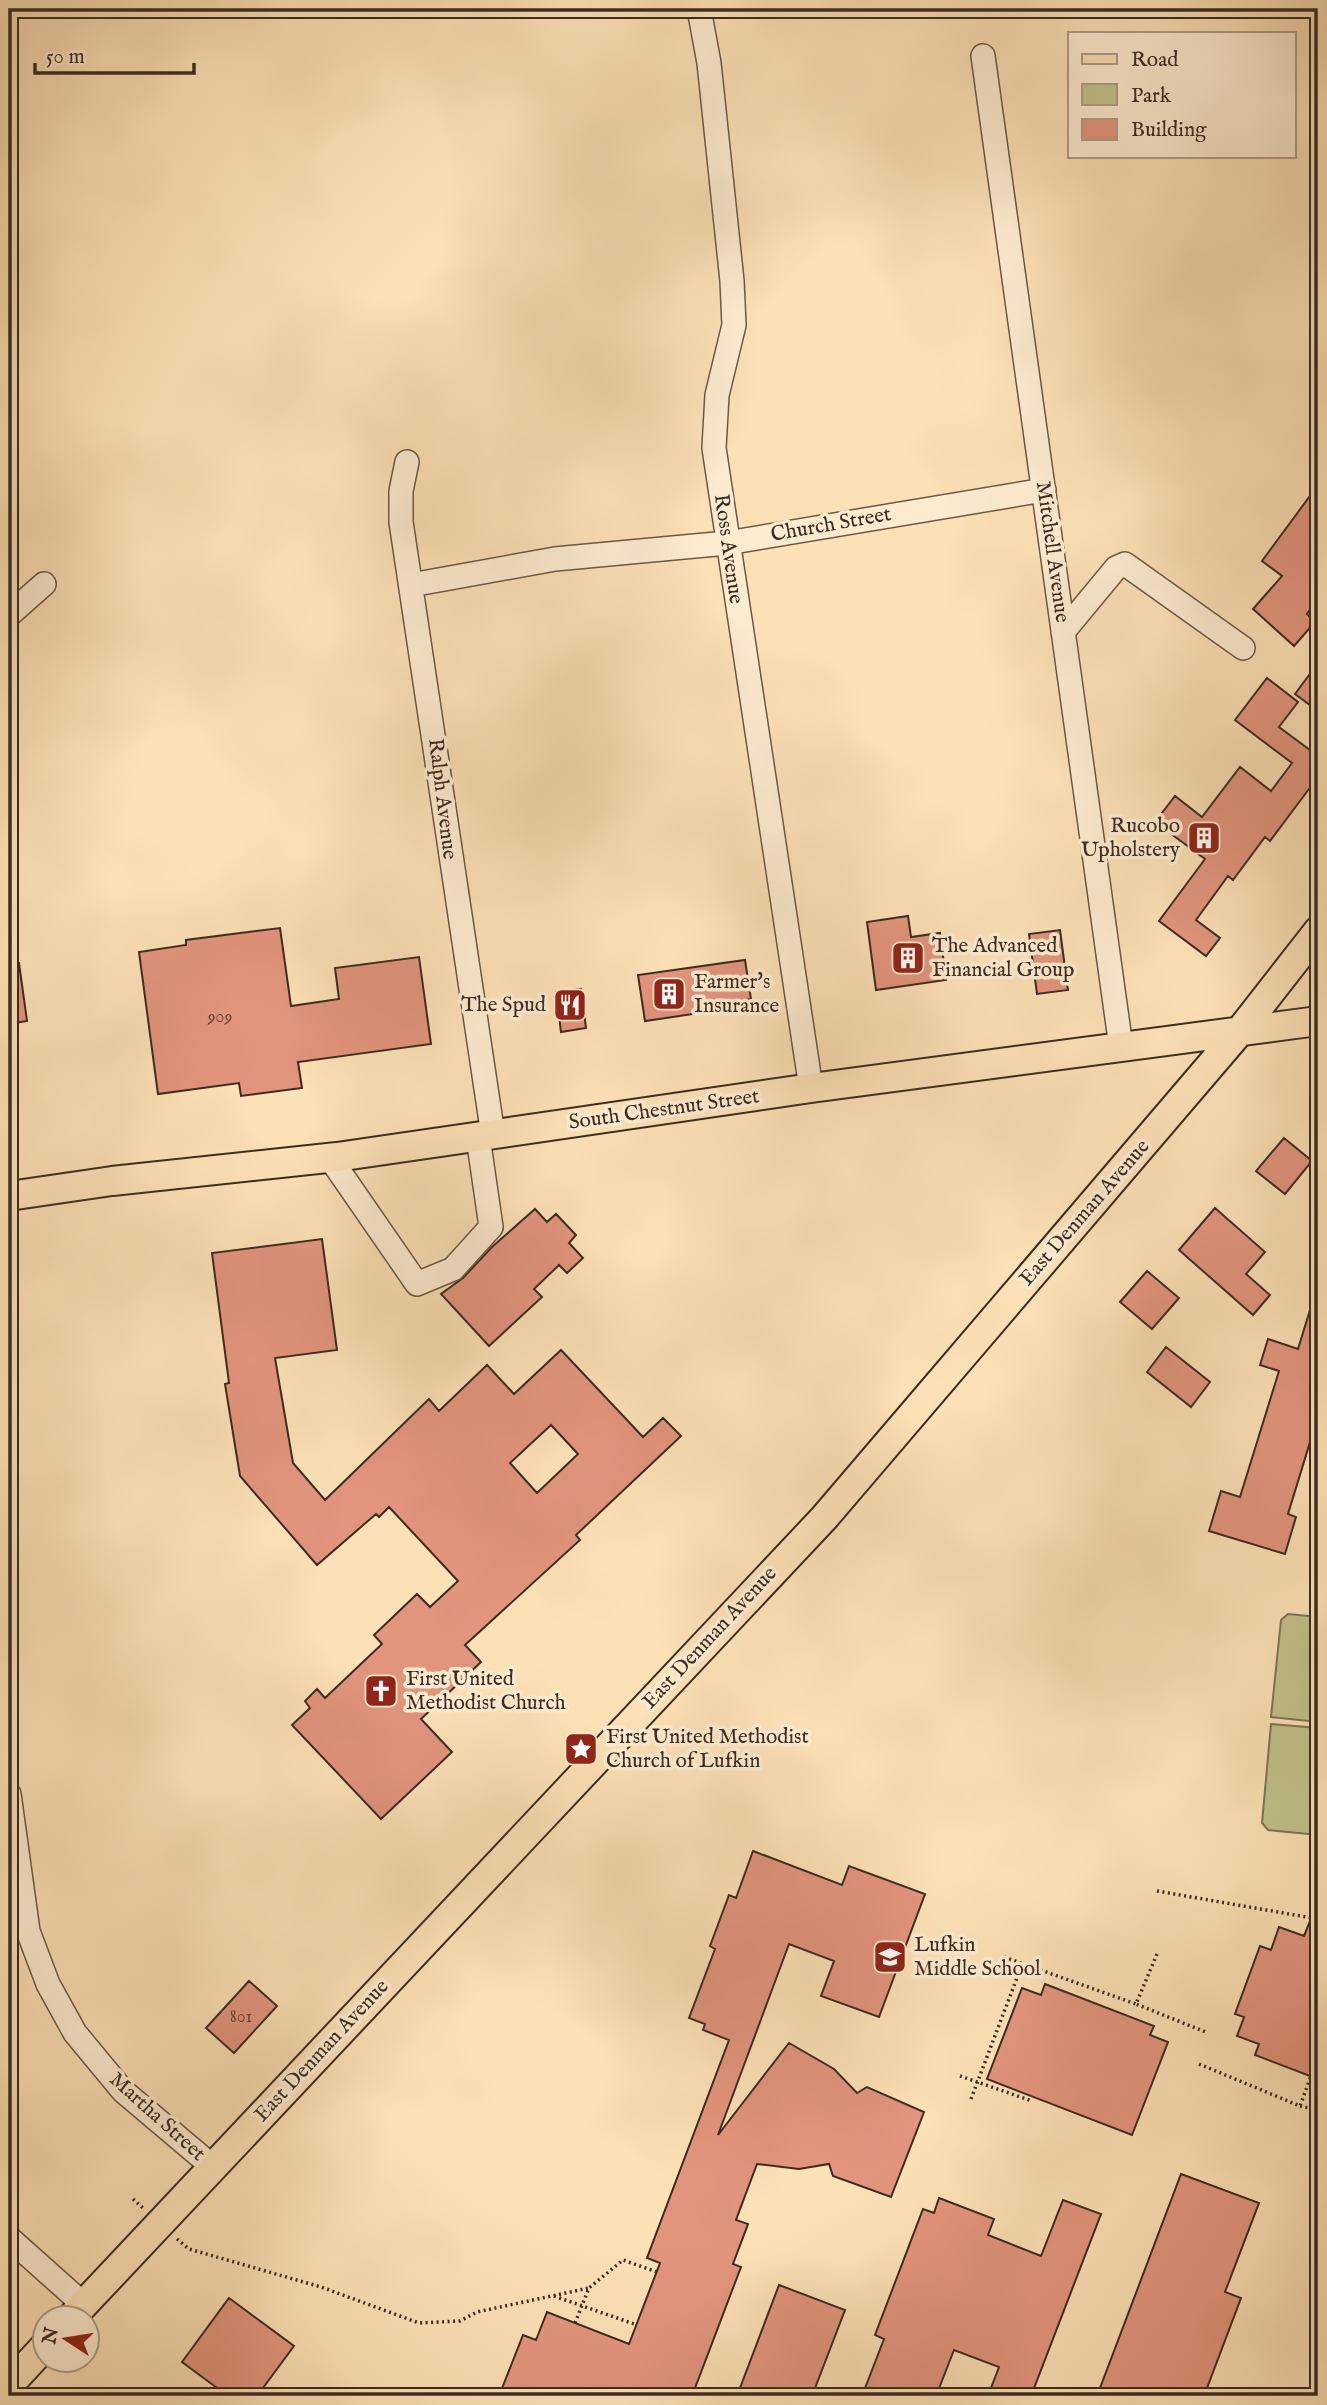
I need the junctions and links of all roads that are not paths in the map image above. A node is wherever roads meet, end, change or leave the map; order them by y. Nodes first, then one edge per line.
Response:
1 (699, 9) edge
2 (983, 57) dead end
3 (407, 462) dead end
4 (1044, 489) junction
5 (727, 543) junction
6 (44, 584) dead end
7 (411, 585) junction
8 (9, 615) edge
9 (1063, 632) junction
10 (1243, 648) dead end
11 (1318, 931) edge
12 (1318, 1021) edge
13 (1240, 1031) junction
14 (1121, 1047) junction
15 (811, 1088) junction
16 (485, 1136) junction
17 (330, 1158) junction
18 (9, 1196) edge
19 (9, 1794) edge
20 (214, 2167) junction
21 (9, 2238) edge
22 (70, 2304) edge
23 (84, 2304) edge
24 (32, 2360) edge
25 (9, 2385) edge

1 - 5 street, Ross Avenue
2 - 4 street, Mitchell Avenue
3 - 7 street, Ralph Avenue
4 - 5 street, Church Street
4 - 9 street, Mitchell Avenue
5 - 7 street, Church Street
5 - 15 street, Ross Avenue
6 - 8 street
7 - 16 street, Ralph Avenue
9 - 10 street
9 - 14 street, Mitchell Avenue
11 - 13 main road, East Denman Avenue
12 - 13 main road, South Chestnut Street
13 - 14 main road, South Chestnut Street
13 - 20 main road, East Denman Avenue
14 - 15 main road, South Chestnut Street
15 - 16 main road, South Chestnut Street
16 - 17 main road, South Chestnut Street
16 - 17 street, Ralph Avenue
17 - 18 main road, South Chestnut Street
19 - 20 street, Martha Street
20 - 23 main road, East Denman Avenue
21 - 22 street
24 - 25 main road

